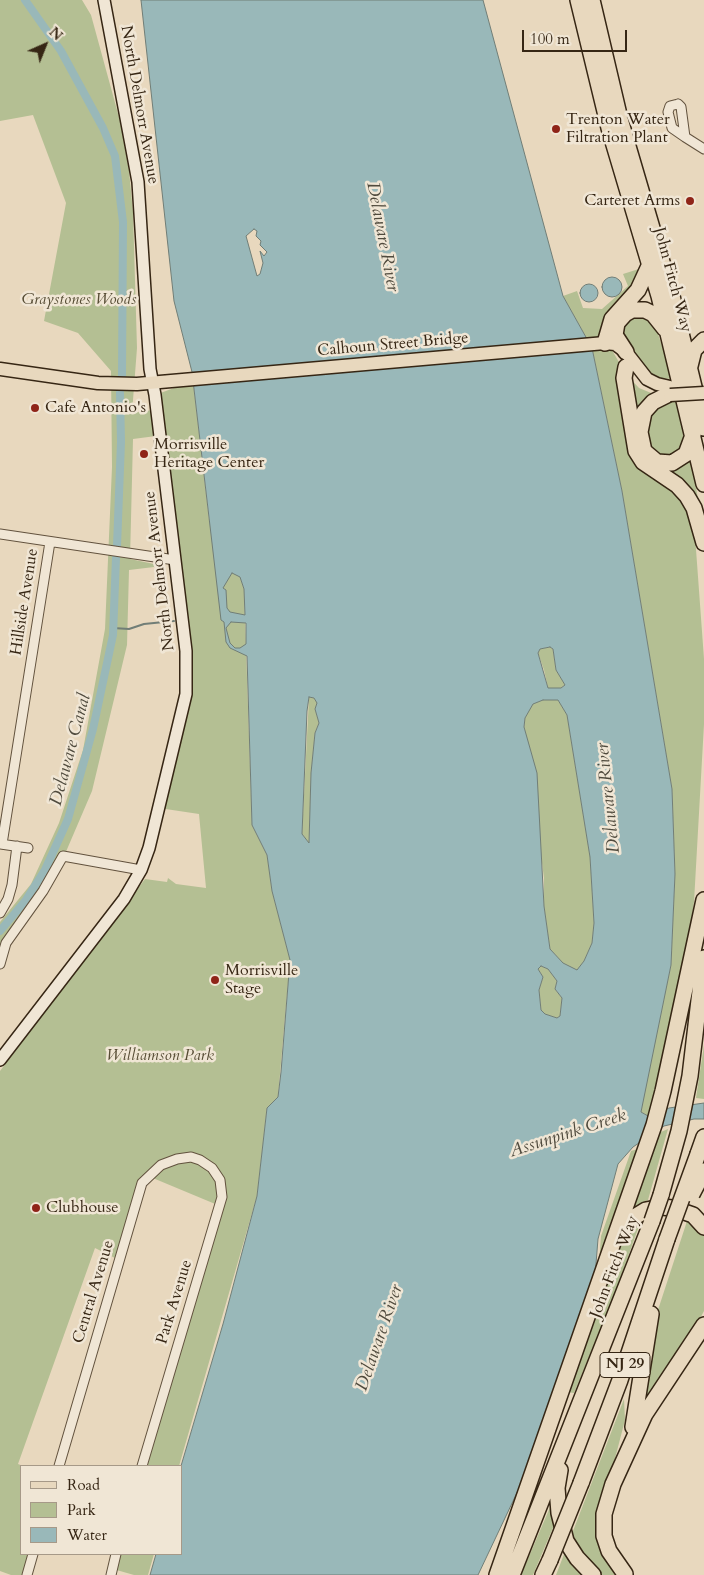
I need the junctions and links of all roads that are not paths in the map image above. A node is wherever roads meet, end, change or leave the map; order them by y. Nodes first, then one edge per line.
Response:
1 (104, 0) edge
2 (578, 0) edge
3 (592, 0) edge
4 (686, 137) dead end
5 (704, 149) edge
6 (650, 264) junction
7 (673, 326) junction
8 (704, 334) edge
9 (704, 340) edge
10 (604, 343) junction
11 (626, 359) junction
12 (690, 366) junction
13 (0, 369) edge
14 (152, 382) junction
15 (704, 386) edge
16 (669, 392) junction
17 (704, 393) edge
18 (698, 432) edge
19 (704, 484) edge
20 (0, 534) edge
21 (50, 542) junction
22 (704, 543) edge
23 (175, 560) junction
24 (1, 844) edge
25 (17, 846) junction
26 (28, 848) dead end
27 (141, 870) junction
28 (704, 900) edge
29 (0, 913) edge
30 (704, 958) edge
31 (0, 964) edge
32 (0, 1060) edge
33 (704, 1137) edge
34 (194, 1158) joint
35 (704, 1171) edge
36 (698, 1218) edge
37 (704, 1227) edge
38 (666, 1242) junction
39 (609, 1249) junction
40 (704, 1325) edge
41 (700, 1337) edge
42 (632, 1438) junction
43 (566, 1439) junction
44 (58, 1465) edge
45 (142, 1465) edge
46 (516, 1516) junction
47 (33, 1555) edge
48 (116, 1555) edge
49 (626, 1574) edge
50 (27, 1575) edge
51 (110, 1575) edge
52 (486, 1575) edge
53 (497, 1575) edge
54 (512, 1575) edge
55 (543, 1575) edge
56 (593, 1575) edge

1 - 14 main road, North Delmorr Avenue
2 - 6 highway, John Fitch Way
3 - 7 highway, John Fitch Way
4 - 5 street
6 - 7 highway, John Fitch Way
6 - 10 highway
7 - 8 highway
7 - 11 highway
7 - 12 highway, John Fitch Way
7 - 18 highway, John Fitch Way
9 - 12 highway
10 - 11 main road
10 - 14 main road, Calhoun Street Bridge
11 - 16 main road
11 - 22 highway
12 - 18 highway, John Fitch Way
13 - 14 main road, Calhoun Street Bridge
14 - 23 main road, North Delmorr Avenue
15 - 16 main road
16 - 17 main road, bridge
16 - 18 highway
18 - 19 highway, John Fitch Way
20 - 21 street
21 - 23 street
21 - 24 street, Hillside Avenue
23 - 27 main road, North Delmorr Avenue
24 - 25 street
25 - 26 street
25 - 29 street
27 - 31 street
27 - 32 main road, North Delmorr Avenue
28 - 39 highway
30 - 43 highway, John Fitch Way / NJ 29, bridge
33 - 38 highway, NJ 29, bridge
34 - 44 street, Central Avenue
34 - 45 street, Park Avenue
35 - 38 highway, bridge
36 - 37 highway
36 - 39 highway
38 - 42 highway
38 - 55 highway, NJ 29, bridge
39 - 46 highway
40 - 41 highway
41 - 42 highway
42 - 49 highway
43 - 54 highway, John Fitch Way / NJ 29
43 - 56 highway
46 - 52 highway
46 - 53 highway
47 - 50 street
48 - 51 street

